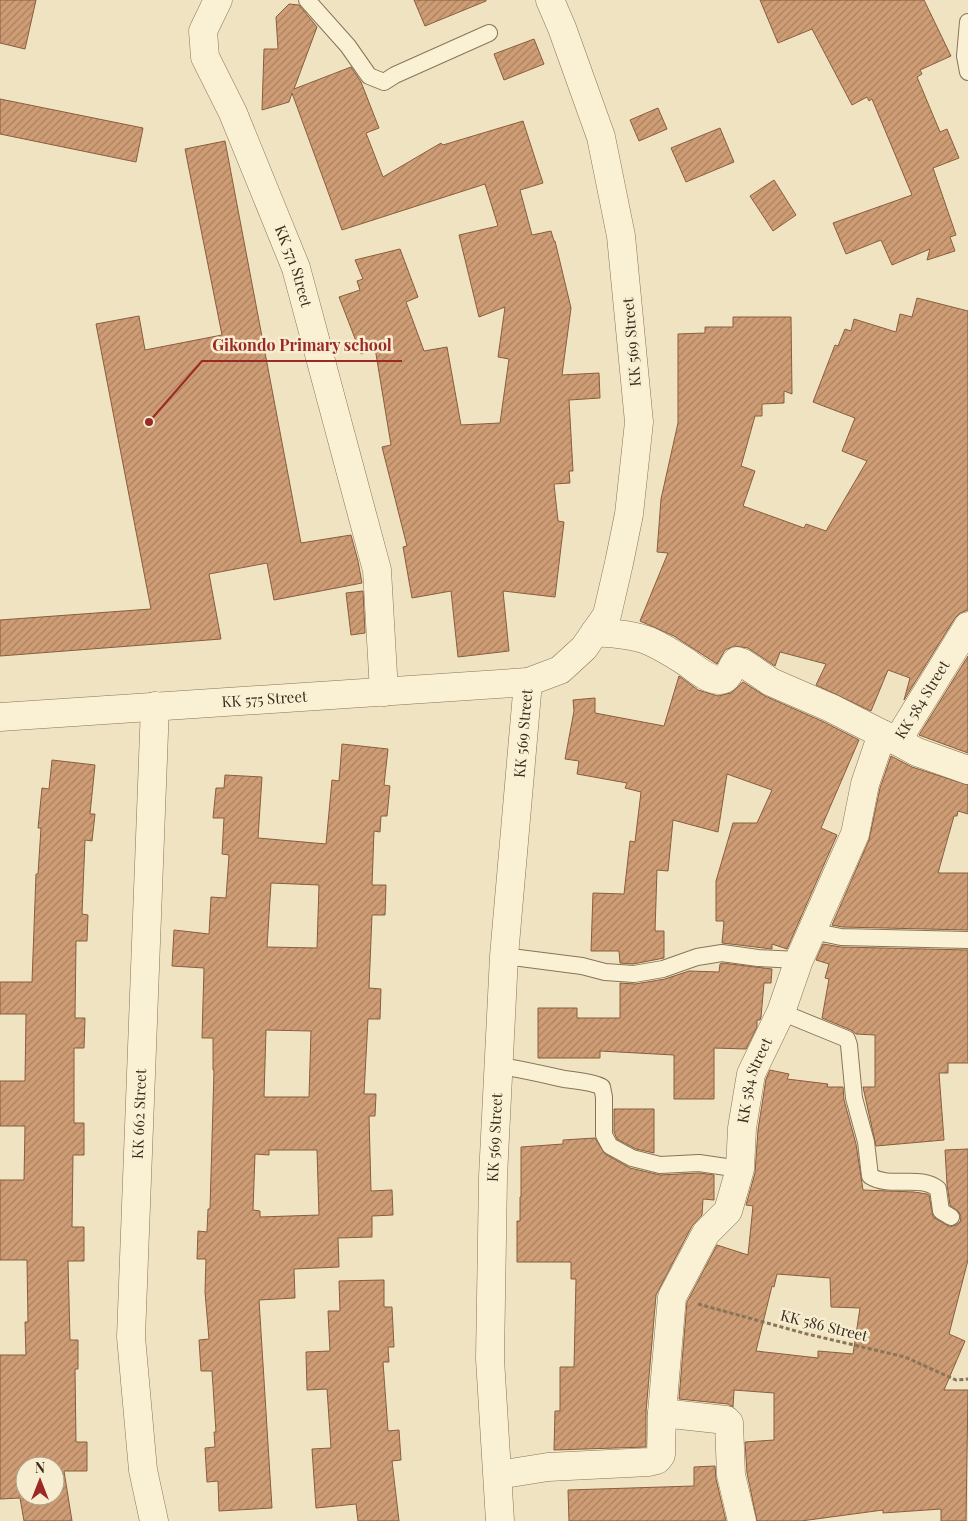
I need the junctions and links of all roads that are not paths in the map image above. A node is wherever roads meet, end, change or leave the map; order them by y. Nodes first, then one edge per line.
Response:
1 (218, 0) edge
2 (307, 0) edge
3 (550, 0) edge
4 (968, 22) edge
5 (489, 33) dead end
6 (968, 72) edge
7 (968, 626) edge
8 (595, 632) junction
9 (528, 682) junction
10 (384, 692) junction
11 (155, 706) junction
12 (0, 717) edge
13 (889, 737) junction
14 (968, 770) edge
15 (812, 931) junction
16 (968, 940) edge
17 (504, 956) junction
18 (799, 960) junction
19 (781, 1012) junction
20 (498, 1066) junction
21 (740, 1169) junction
22 (952, 1216) dead end
23 (662, 1413) junction
24 (498, 1475) junction
25 (154, 1521) edge
26 (500, 1521) edge
27 (742, 1521) edge

1 - 10 street, KK 571 Street
2 - 5 lane
3 - 8 street, KK 569 Street
4 - 6 lane
7 - 13 street, KK 584 Street
8 - 9 street, KK 569 Street
8 - 13 street
9 - 10 street, KK 575 Street
9 - 17 street, KK 569 Street
10 - 11 street, KK 575 Street
11 - 12 street, KK 575 Street
11 - 25 street, KK 662 Street
13 - 14 street
13 - 15 street, KK 584 Street
15 - 16 lane
15 - 18 street, KK 584 Street
17 - 18 lane
17 - 20 street, KK 569 Street
18 - 19 street, KK 584 Street
19 - 21 street, KK 584 Street
19 - 22 lane
20 - 21 lane
20 - 24 street, KK 569 Street
21 - 23 street, KK 584 Street
23 - 24 street, KK 584 Street
23 - 27 street
24 - 26 street, KK 569 Street

